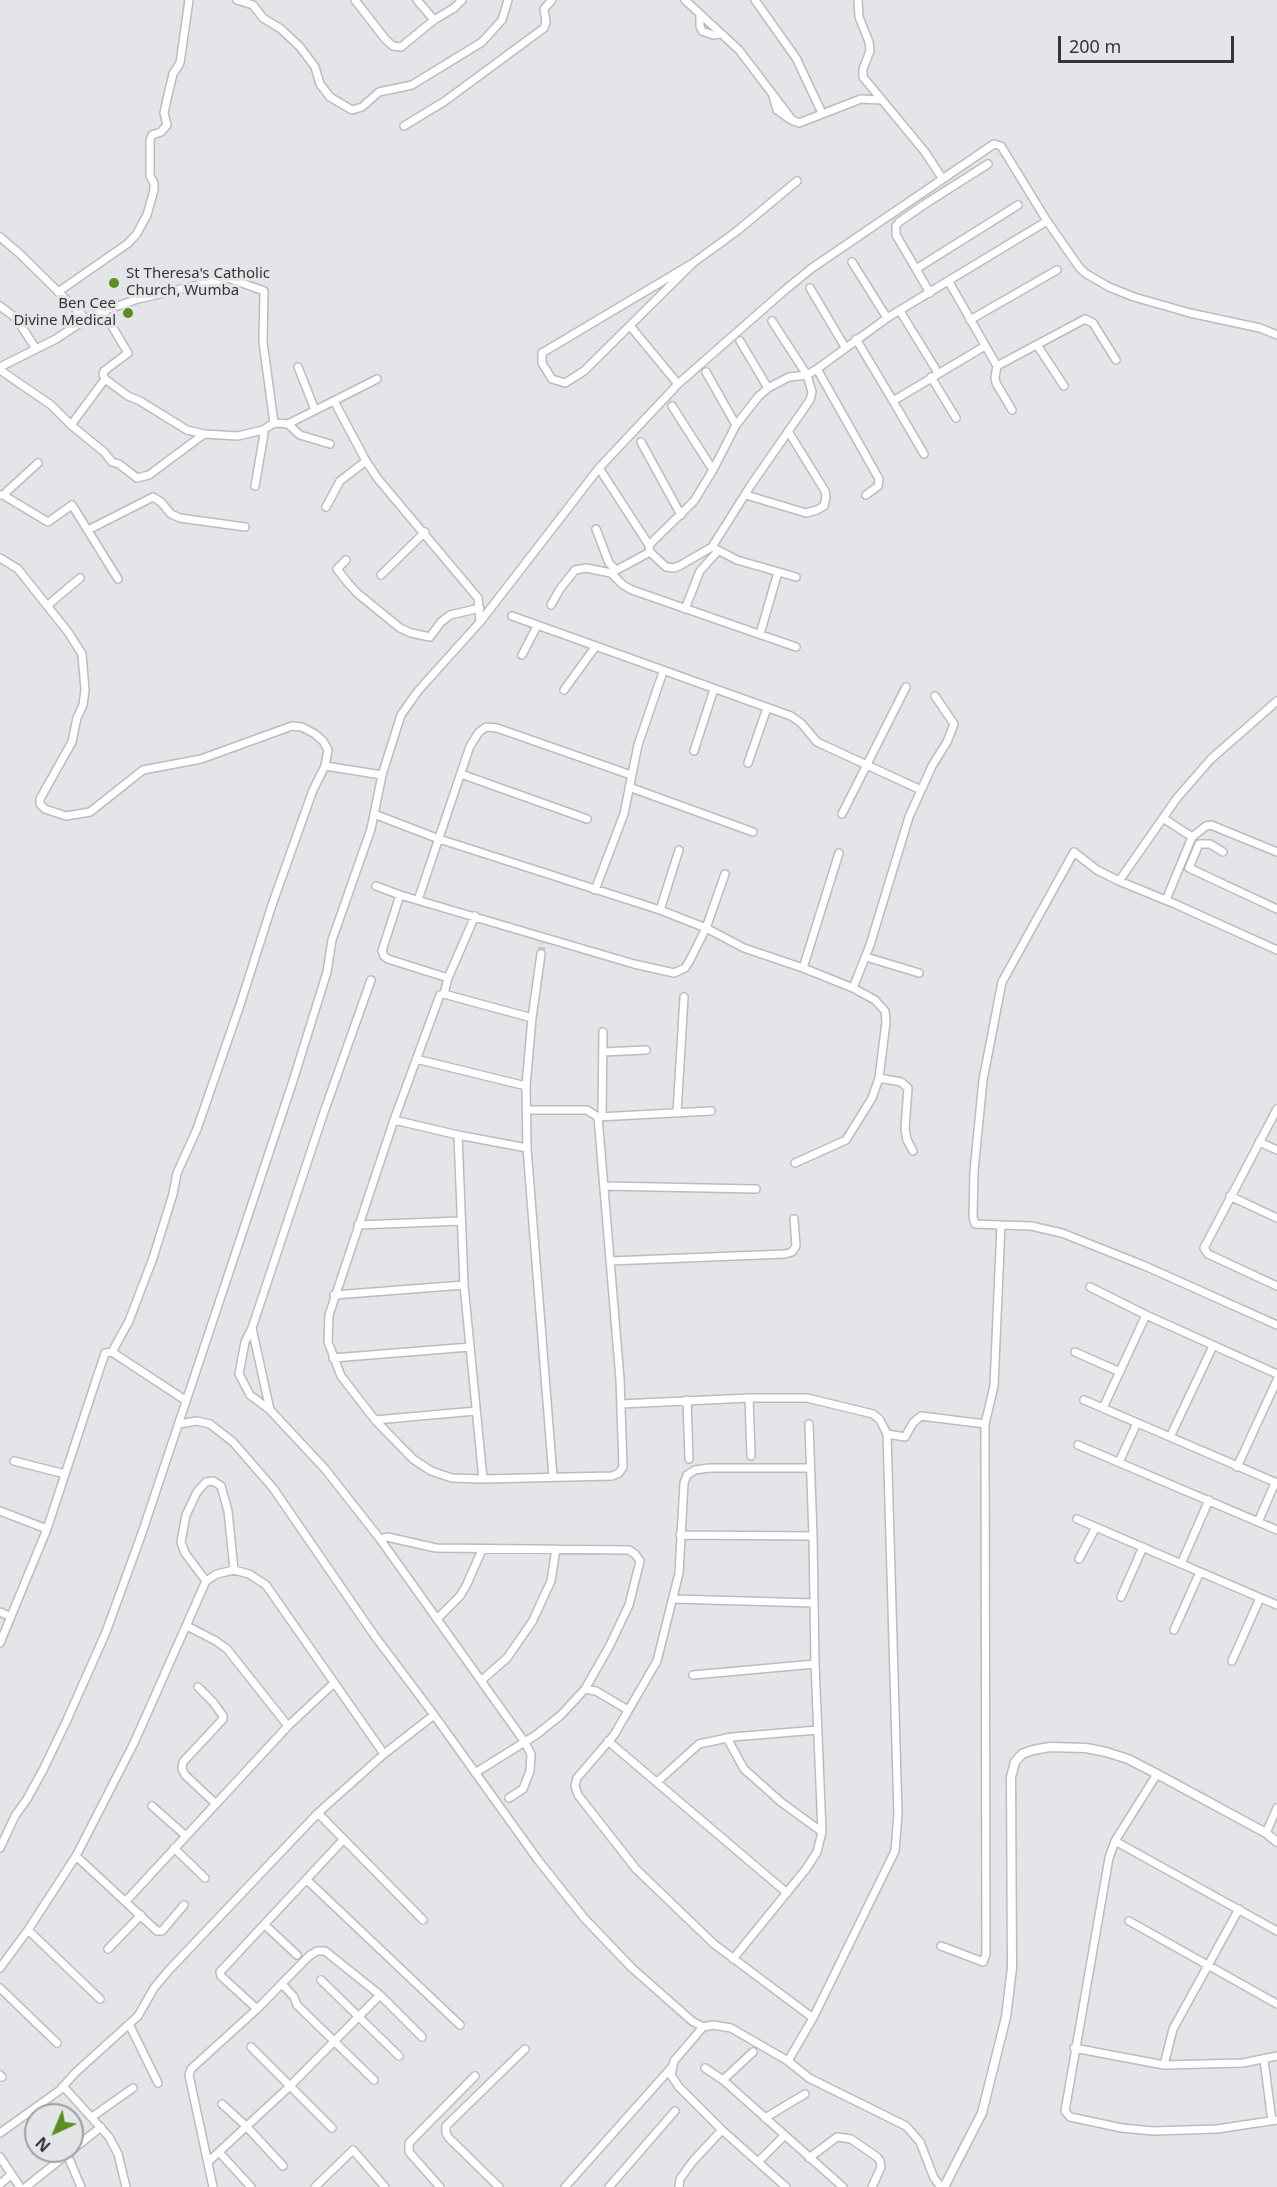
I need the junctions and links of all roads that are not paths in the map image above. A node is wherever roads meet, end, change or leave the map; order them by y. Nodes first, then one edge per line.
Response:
1 (189, 0) edge
2 (237, 0) edge
3 (355, 0) edge
4 (417, 0) edge
5 (462, 0) edge
6 (508, 0) edge
7 (552, 0) edge
8 (685, 0) edge
9 (755, 0) edge
10 (858, 0) edge
11 (434, 20) junction
12 (881, 99) junction
13 (822, 113) junction
14 (404, 126) dead end
15 (988, 164) dead end
16 (942, 178) junction
17 (797, 182) dead end
18 (1018, 205) dead end
19 (1047, 221) junction
20 (0, 237) edge
21 (852, 262) dead end
22 (693, 263) junction
23 (916, 269) junction
24 (1057, 270) dead end
25 (949, 282) junction
26 (810, 288) dead end
27 (58, 292) junction
28 (930, 293) junction
29 (0, 306) edge
30 (103, 311) junction
31 (900, 311) junction
32 (887, 318) junction
33 (86, 319) junction
34 (970, 320) junction
35 (772, 321) dead end
36 (631, 327) junction
37 (1277, 335) edge
38 (856, 339) junction
39 (740, 341) dead end
40 (1037, 345) junction
41 (985, 346) junction
42 (845, 347) junction
43 (36, 349) junction
44 (1116, 360) dead end
45 (997, 366) junction
46 (298, 367) dead end
47 (0, 368) edge
48 (817, 369) junction
49 (706, 372) dead end
50 (938, 373) junction
51 (807, 375) junction
52 (931, 377) junction
53 (105, 379) junction
54 (377, 379) dead end
55 (678, 384) junction
56 (1064, 386) dead end
57 (768, 388) junction
58 (334, 401) junction
59 (893, 401) junction
60 (672, 406) dead end
61 (315, 410) junction
62 (1012, 410) dead end
63 (956, 418) dead end
64 (274, 423) junction
65 (288, 424) junction
66 (71, 425) junction
67 (736, 425) junction
68 (263, 430) junction
69 (788, 431) junction
70 (204, 434) junction
71 (641, 442) dead end
72 (330, 444) dead end
73 (924, 454) dead end
74 (366, 461) junction
75 (38, 463) dead end
76 (598, 468) junction
77 (713, 470) junction
78 (255, 486) dead end
79 (1, 495) edge
80 (746, 495) junction
81 (866, 495) dead end
82 (326, 507) dead end
83 (681, 514) junction
84 (245, 527) dead end
85 (596, 529) dead end
86 (88, 530) junction
87 (425, 532) junction
88 (649, 548) junction
89 (715, 549) junction
90 (0, 558) edge
91 (345, 560) dead end
92 (614, 571) junction
93 (778, 572) junction
94 (381, 575) dead end
95 (796, 577) dead end
96 (80, 578) dead end
97 (118, 579) dead end
98 (48, 605) junction
99 (551, 605) dead end
100 (480, 608) junction
101 (685, 609) junction
102 (512, 616) dead end
103 (480, 622) junction
104 (537, 626) junction
105 (759, 634) junction
106 (596, 646) junction
107 (796, 647) dead end
108 (522, 655) dead end
109 (663, 672) junction
110 (906, 687) dead end
111 (714, 689) junction
112 (564, 690) dead end
113 (935, 696) dead end
114 (1277, 701) edge
115 (767, 708) junction
116 (694, 752) dead end
117 (748, 763) dead end
118 (867, 764) junction
119 (325, 766) junction
120 (461, 774) junction
121 (382, 775) junction
122 (631, 775) junction
123 (629, 787) junction
124 (921, 790) junction
125 (374, 814) junction
126 (842, 814) dead end
127 (1163, 818) junction
128 (587, 819) dead end
129 (753, 832) dead end
130 (1192, 837) junction
131 (439, 839) junction
132 (679, 850) dead end
133 (1223, 852) dead end
134 (1277, 852) edge
135 (839, 853) dead end
136 (725, 874) dead end
137 (1119, 881) junction
138 (376, 886) dead end
139 (595, 890) junction
140 (400, 895) junction
141 (418, 900) junction
142 (1166, 900) junction
143 (1277, 909) edge
144 (660, 910) junction
145 (475, 916) junction
146 (706, 928) junction
147 (1277, 950) edge
148 (541, 954) tunnel mouth
149 (866, 957) junction
150 (803, 968) junction
151 (919, 974) dead end
152 (448, 978) junction
153 (371, 980) dead end
154 (853, 988) junction
155 (444, 994) junction
156 (684, 997) dead end
157 (532, 1018) junction
158 (603, 1032) dead end
159 (646, 1050) dead end
160 (603, 1052) junction
161 (416, 1059) junction
162 (879, 1077) junction
163 (526, 1086) junction
164 (1277, 1109) edge
165 (528, 1110) junction
166 (711, 1111) dead end
167 (678, 1113) junction
168 (600, 1117) junction
169 (394, 1120) junction
170 (458, 1135) junction
171 (1259, 1142) junction
172 (527, 1148) junction
173 (1277, 1150) edge
174 (913, 1151) dead end
175 (795, 1162) dead end
176 (604, 1186) junction
177 (756, 1189) dead end
178 (1230, 1196) junction
179 (1277, 1218) edge
180 (794, 1219) dead end
181 (461, 1221) junction
182 (358, 1225) junction
183 (1001, 1225) junction
184 (610, 1261) junction
185 (464, 1285) junction
186 (1277, 1286) edge
187 (1090, 1287) dead end
188 (334, 1295) junction
189 (1146, 1315) junction
190 (1277, 1325) edge
191 (252, 1329) junction
192 (1213, 1346) junction
193 (470, 1347) junction
194 (112, 1352) junction
195 (1075, 1352) dead end
196 (333, 1358) junction
197 (1119, 1372) junction
198 (1277, 1374) edge
199 (1277, 1380) edge
200 (749, 1398) junction
201 (185, 1400) junction
202 (687, 1400) junction
203 (1083, 1400) dead end
204 (621, 1404) junction
205 (1103, 1408) junction
206 (270, 1410) junction
207 (476, 1411) junction
208 (375, 1420) junction
209 (1137, 1423) junction
210 (179, 1424) junction
211 (809, 1424) dead end
212 (985, 1424) junction
213 (887, 1434) junction
214 (1170, 1437) junction
215 (1078, 1445) dead end
216 (751, 1456) dead end
217 (689, 1459) dead end
218 (15, 1461) dead end
219 (1119, 1462) junction
220 (1237, 1467) junction
221 (809, 1468) junction
222 (65, 1474) junction
223 (553, 1477) junction
224 (483, 1479) junction
225 (1276, 1483) edge
226 (1209, 1500) junction
227 (0, 1511) edge
228 (1077, 1519) dead end
229 (1258, 1522) junction
230 (1096, 1527) junction
231 (46, 1529) junction
232 (1277, 1530) edge
233 (680, 1535) junction
234 (813, 1536) junction
235 (380, 1539) junction
236 (1143, 1547) junction
237 (556, 1549) junction
238 (482, 1550) junction
239 (1079, 1559) dead end
240 (1181, 1564) junction
241 (234, 1570) junction
242 (1200, 1572) junction
243 (206, 1581) junction
244 (1120, 1597) dead end
245 (1260, 1598) junction
246 (674, 1599) junction
247 (813, 1603) junction
248 (1277, 1605) edge
249 (0, 1612) edge
250 (11, 1617) junction
251 (437, 1619) junction
252 (187, 1626) junction
253 (1174, 1630) dead end
254 (0, 1643) edge
255 (1232, 1661) dead end
256 (815, 1664) junction
257 (693, 1675) dead end
258 (482, 1680) junction
259 (334, 1683) junction
260 (198, 1687) dead end
261 (585, 1689) junction
262 (628, 1710) junction
263 (434, 1715) junction
264 (288, 1726) junction
265 (818, 1730) junction
266 (727, 1738) junction
267 (524, 1742) junction
268 (609, 1742) junction
269 (384, 1754) junction
270 (475, 1773) junction
271 (1157, 1774) junction
272 (657, 1782) junction
273 (509, 1798) dead end
274 (215, 1803) junction
275 (152, 1806) dead end
276 (1277, 1808) edge
277 (318, 1813) junction
278 (1275, 1817) edge
279 (822, 1833) junction
280 (1266, 1833) junction
281 (186, 1836) junction
282 (344, 1839) junction
283 (1115, 1841) junction
284 (1277, 1842) edge
285 (0, 1848) edge
286 (174, 1848) junction
287 (76, 1856) junction
288 (205, 1878) dead end
289 (307, 1880) junction
290 (787, 1893) junction
291 (126, 1901) junction
292 (184, 1905) dead end
293 (1239, 1909) junction
294 (141, 1915) junction
295 (423, 1920) dead end
296 (1129, 1921) dead end
297 (265, 1925) junction
298 (28, 1930) junction
299 (1277, 1931) edge
300 (941, 1946) dead end
301 (108, 1949) dead end
302 (297, 1955) dead end
303 (732, 1959) junction
304 (1208, 1965) junction
305 (0, 1968) edge
306 (321, 1980) dead end
307 (282, 1984) junction
308 (0, 1988) edge
309 (380, 1995) junction
310 (100, 1999) dead end
311 (1277, 2004) edge
312 (257, 2009) junction
313 (359, 2017) junction
314 (813, 2018) junction
315 (129, 2024) junction
316 (460, 2025) dead end
317 (703, 2027) junction
318 (422, 2037) dead end
319 (334, 2042) junction
320 (57, 2043) dead end
321 (251, 2047) dead end
322 (1074, 2048) junction
323 (525, 2049) dead end
324 (753, 2052) dead end
325 (399, 2056) dead end
326 (1277, 2056) edge
327 (1264, 2060) junction
328 (788, 2061) junction
329 (1164, 2065) junction
330 (672, 2068) junction
331 (705, 2068) dead end
332 (475, 2076) dead end
333 (374, 2080) dead end
334 (723, 2080) junction
335 (158, 2083) dead end
336 (63, 2086) junction
337 (289, 2087) junction
338 (133, 2088) dead end
339 (805, 2094) dead end
340 (222, 2104) dead end
341 (675, 2111) dead end
342 (92, 2117) junction
343 (765, 2118) junction
344 (1274, 2121) edge
345 (246, 2126) junction
346 (101, 2127) junction
347 (332, 2128) dead end
348 (722, 2130) junction
349 (0, 2133) edge
350 (784, 2136) junction
351 (84, 2141) edge
352 (219, 2152) junction
353 (0, 2157) edge
354 (809, 2158) junction
355 (208, 2162) junction
356 (758, 2162) junction
357 (56, 2163) edge
358 (73, 2163) edge
359 (283, 2166) dead end
360 (12, 2175) junction
361 (0, 2184) edge
362 (20, 2187) edge
363 (26, 2187) edge
364 (81, 2187) edge
365 (126, 2187) edge
366 (213, 2187) edge
367 (251, 2187) edge
368 (315, 2187) edge
369 (385, 2187) edge
370 (440, 2187) edge
371 (499, 2187) edge
372 (565, 2187) edge
373 (609, 2187) edge
374 (679, 2187) edge
375 (786, 2187) edge
376 (843, 2187) edge
377 (872, 2187) edge
378 (942, 2187) edge

1 - 27 street
2 - 6 street
3 - 11 street
4 - 11 street
5 - 11 street
7 - 14 street
8 - 13 street
9 - 13 street
10 - 12 street
12 - 13 street
12 - 16 street
15 - 23 street
16 - 19 street
16 - 55 street
17 - 22 street
18 - 23 street
19 - 25 street
19 - 37 street
20 - 27 street
21 - 32 street
22 - 36 street
22 - 36 street
23 - 28 street
24 - 34 street
25 - 28 street
25 - 34 street
26 - 42 street
27 - 33 street
28 - 31 street
29 - 43 street
30 - 33 street
30 - 53 street
30 - 64 street
31 - 32 street
31 - 50 street
32 - 38 street
33 - 43 street
34 - 41 street
35 - 51 street
36 - 55 street
38 - 42 street
38 - 59 street
39 - 57 street
40 - 44 street
40 - 45 street
40 - 56 street
41 - 45 street
41 - 50 street
42 - 48 street
43 - 47 street
45 - 62 street
46 - 61 street
47 - 66 street
48 - 51 street
48 - 81 street
49 - 67 street
50 - 52 street
51 - 57 street
51 - 69 street
52 - 59 street
52 - 63 street
53 - 66 street
53 - 70 street
54 - 58 street
55 - 76 street
57 - 67 street
58 - 61 street
58 - 74 street
59 - 73 street
60 - 77 street
61 - 65 street
64 - 65 street
64 - 68 street
65 - 72 street
66 - 70 street
67 - 77 street
68 - 70 street
68 - 78 street
69 - 80 street
69 - 80 street
71 - 83 street
74 - 82 street
74 - 87 street
75 - 79 street
76 - 88 street
76 - 103 street
77 - 83 street
79 - 86 street
80 - 89 street
83 - 88 street
84 - 86 street
85 - 92 street
86 - 97 street
87 - 94 street
87 - 100 street
88 - 89 street
88 - 92 street
89 - 93 street
89 - 101 street
90 - 98 street
91 - 100 street
92 - 99 street
92 - 101 street
93 - 95 street
93 - 105 street
96 - 98 street
98 - 119 street
100 - 103 street
101 - 105 street
102 - 104 street
103 - 121 street
104 - 106 street
104 - 108 street
105 - 107 street
106 - 109 street
106 - 112 street
109 - 111 street
109 - 122 street
110 - 118 street
111 - 115 street
111 - 116 street
113 - 124 street
114 - 127 street
115 - 117 street
115 - 118 street
118 - 124 street
118 - 126 street
119 - 121 street
119 - 194 street
120 - 122 street
120 - 128 street
120 - 131 street
121 - 125 street
122 - 123 street
123 - 129 street
123 - 139 street
124 - 149 street
125 - 131 street
125 - 201 street
127 - 130 street
127 - 137 street
130 - 134 street
130 - 142 street
131 - 139 street
131 - 141 street
132 - 144 street
133 - 143 street
135 - 150 street
136 - 146 street
137 - 142 street
137 - 183 street
138 - 140 street
139 - 144 street
140 - 141 street
140 - 152 street
141 - 145 street
142 - 147 street
144 - 146 street
145 - 146 street
145 - 152 street
146 - 150 street
148 - 157 street
149 - 151 street
149 - 154 street
150 - 154 street
152 - 155 street
153 - 191 street
154 - 162 street
155 - 157 street
155 - 161 street
156 - 167 street
157 - 163 street
158 - 160 street
159 - 160 street
160 - 168 street
161 - 163 street
161 - 169 street
162 - 174 street
162 - 175 street
163 - 165 street
164 - 171 street
165 - 168 street
165 - 172 street
166 - 167 street
167 - 168 street
168 - 176 street
169 - 170 street
169 - 182 street
170 - 172 street
170 - 181 street
171 - 173 street
171 - 178 street
172 - 223 street
176 - 177 street
176 - 184 street
178 - 179 street
178 - 186 street
180 - 184 street
181 - 182 street
181 - 185 street
182 - 188 street
183 - 190 street
183 - 212 street
184 - 204 street
185 - 188 street
185 - 193 street
187 - 189 street
188 - 196 street
189 - 192 street
189 - 197 street
191 - 206 street
191 - 206 street
192 - 198 street
192 - 214 street
193 - 196 street
193 - 207 street
194 - 201 street
194 - 222 street
195 - 197 street
196 - 208 street
197 - 205 street
199 - 220 street
200 - 202 street
200 - 213 street
200 - 216 street
201 - 210 street
202 - 204 street
202 - 217 street
203 - 205 street
204 - 223 street
205 - 209 street
206 - 235 street
207 - 208 street
207 - 224 street
208 - 224 street
209 - 214 street
209 - 219 street
210 - 263 street
210 - 285 street
211 - 221 street
212 - 213 street
212 - 300 street
213 - 314 street
214 - 220 street
215 - 219 street
218 - 222 street
219 - 226 street
220 - 225 street
221 - 233 street
221 - 234 street
222 - 231 street
223 - 224 street
225 - 229 street
226 - 229 street
226 - 240 street
227 - 231 street
228 - 230 street
229 - 232 street
230 - 236 street
230 - 239 street
231 - 250 street
233 - 234 street
233 - 246 street
234 - 247 street
235 - 238 street
235 - 251 street
236 - 240 street
236 - 244 street
237 - 238 street
237 - 258 street
237 - 261 street
238 - 251 street
240 - 242 street
241 - 243 street
241 - 243 street
241 - 259 street
242 - 245 street
242 - 253 street
243 - 252 street
245 - 248 street
245 - 255 street
246 - 247 street
246 - 262 street
247 - 256 street
249 - 250 street
250 - 254 street
251 - 258 street
252 - 264 street
252 - 287 street
256 - 257 street
256 - 265 street
258 - 267 street
259 - 264 street
259 - 269 street
260 - 274 street
261 - 262 street
261 - 267 street
262 - 268 street
263 - 269 street
263 - 270 street
264 - 274 street
265 - 266 street
265 - 279 street
266 - 272 street
266 - 279 street
267 - 270 street
267 - 273 street
268 - 272 street
268 - 303 street
269 - 277 street
270 - 317 street
271 - 280 street
271 - 283 street
271 - 378 street
272 - 290 street
274 - 281 street
275 - 281 street
276 - 278 street
277 - 282 street
277 - 315 street
278 - 280 street
279 - 290 street
280 - 284 street
281 - 286 street
282 - 289 street
282 - 295 street
283 - 293 street
283 - 322 street
286 - 288 street
286 - 291 street
287 - 291 street
287 - 298 street
289 - 297 street
289 - 316 street
290 - 303 street
291 - 294 street
292 - 294 street
293 - 299 street
293 - 304 street
294 - 301 street
296 - 304 street
297 - 302 street
297 - 312 street
298 - 305 street
298 - 310 street
303 - 314 street
304 - 311 street
304 - 329 street
306 - 313 street
307 - 309 street
307 - 312 street
307 - 319 street
308 - 320 street
309 - 313 street
309 - 318 street
312 - 355 street
313 - 319 street
313 - 325 street
314 - 328 street
315 - 335 street
315 - 336 street
317 - 328 street
317 - 330 street
319 - 333 street
319 - 337 street
321 - 337 street
322 - 329 street
322 - 344 street
323 - 371 street
324 - 334 street
326 - 327 street
327 - 329 street
327 - 344 street
328 - 378 street
330 - 348 street
330 - 372 street
331 - 334 street
332 - 370 street
334 - 343 street
336 - 342 street
336 - 349 street
337 - 345 street
337 - 347 street
338 - 342 street
339 - 343 street
340 - 345 street
341 - 373 street
342 - 346 street
343 - 350 street
345 - 352 street
345 - 359 street
346 - 351 street
346 - 365 street
348 - 356 street
348 - 374 street
350 - 354 street
350 - 356 street
352 - 355 street
352 - 367 street
353 - 360 street
354 - 376 street
354 - 377 street
355 - 366 street
356 - 375 street
357 - 363 street
358 - 364 street
360 - 361 street
360 - 362 street
368 - 369 street

